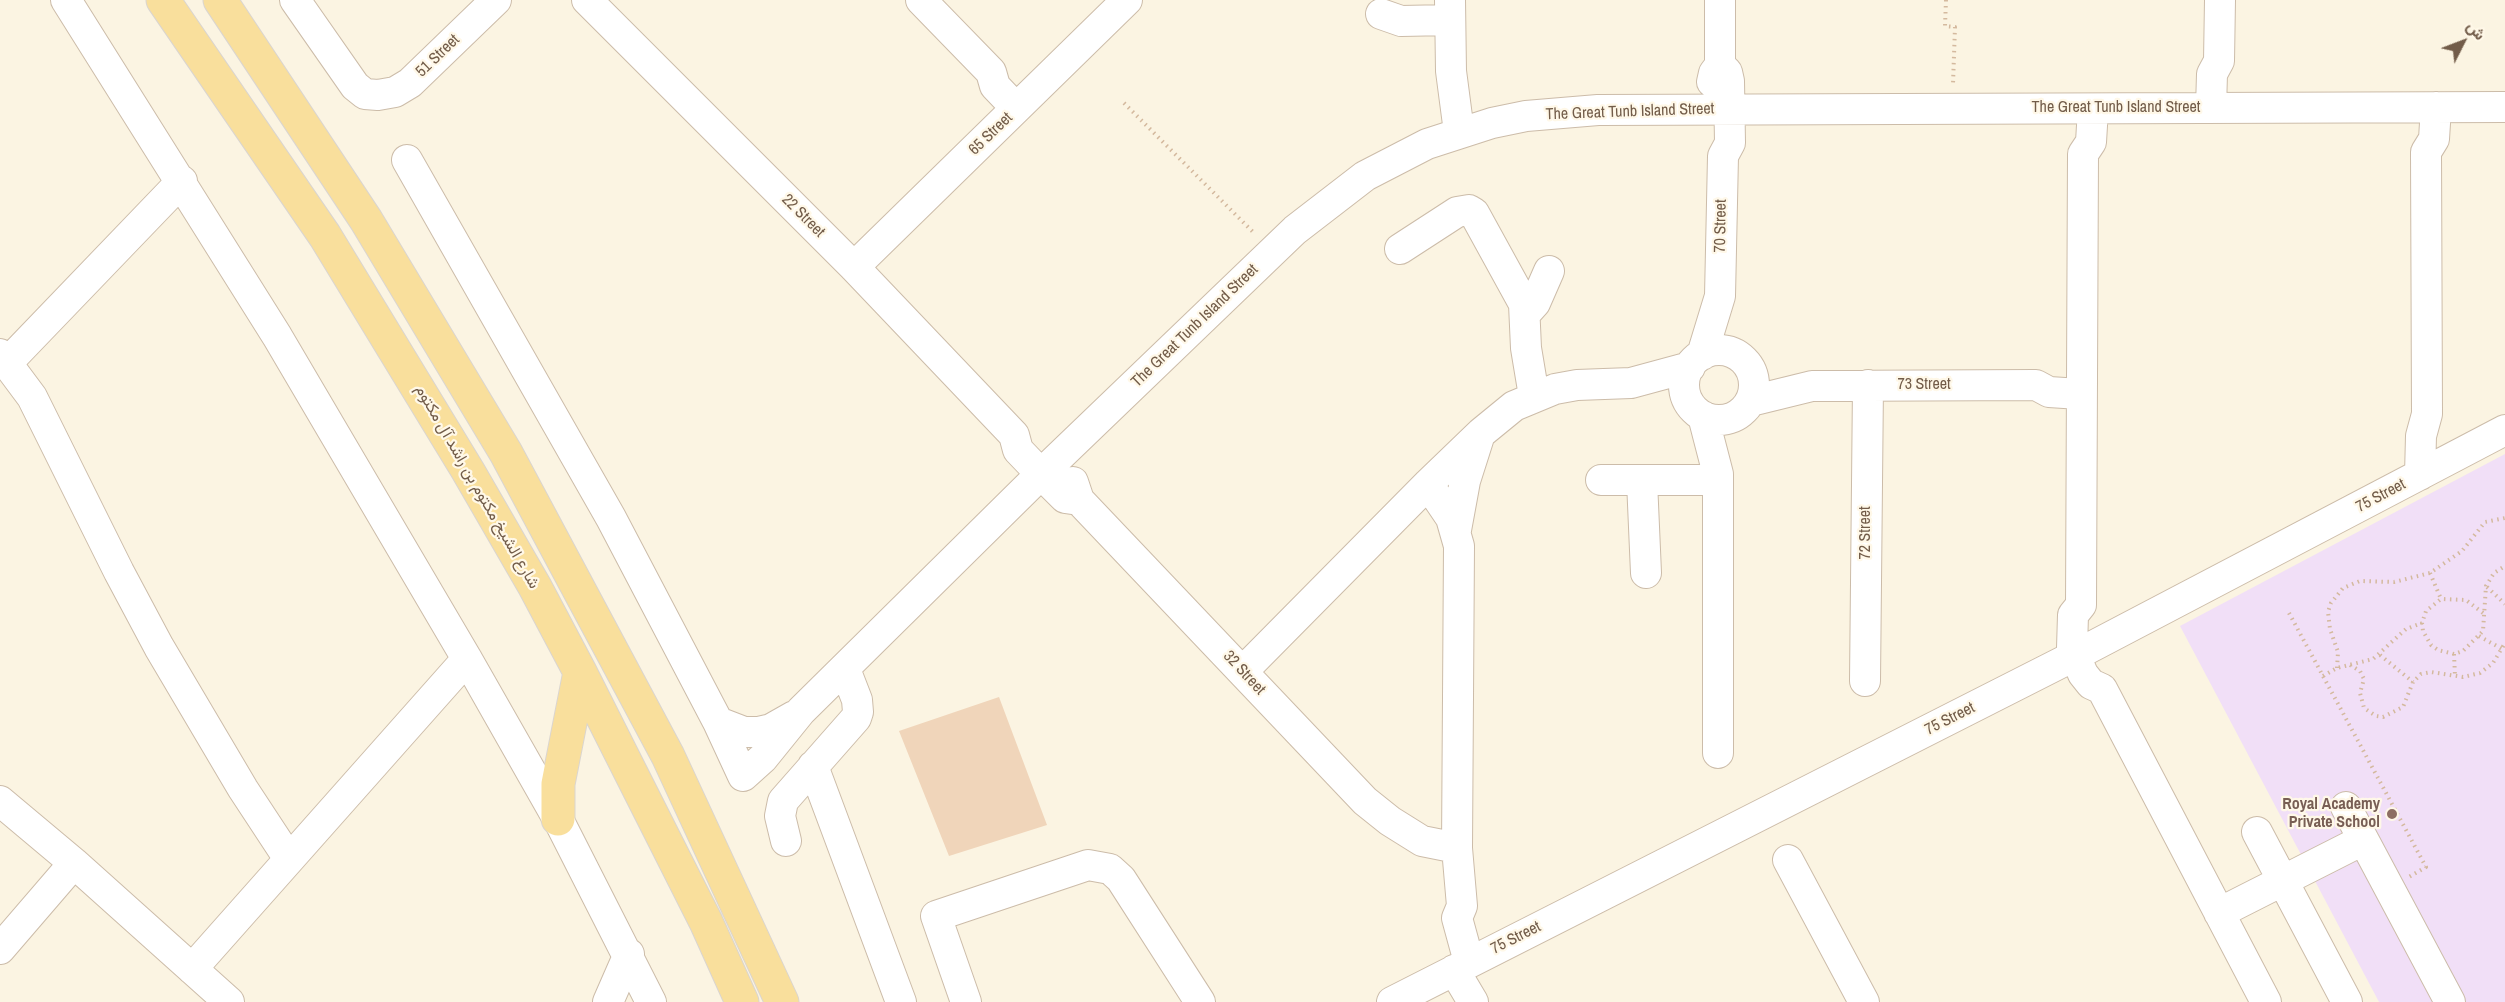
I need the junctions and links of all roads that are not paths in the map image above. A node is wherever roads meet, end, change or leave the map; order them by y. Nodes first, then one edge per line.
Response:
1 (66, 0) edge
2 (163, 0) edge
3 (220, 0) edge
4 (295, 0) edge
5 (496, 0) edge
6 (587, 0) edge
7 (921, 0) edge
8 (1127, 0) edge
9 (1720, 0) edge
10 (2220, 0) edge
11 (1450, 10) edge
12 (1381, 14) dead end
13 (1023, 102) junction
14 (2427, 107) junction
15 (2505, 107) edge
16 (2220, 108) junction
17 (2084, 109) junction
18 (1721, 110) junction
19 (1459, 132) junction
20 (407, 160) dead end
21 (182, 181) junction
22 (1400, 249) dead end
23 (854, 267) junction
24 (1550, 271) dead end
25 (1720, 296) junction
26 (1526, 313) junction
27 (2, 357) edge
28 (1696, 361) junction
29 (1743, 362) junction
30 (1631, 383) junction
31 (2080, 384) junction
32 (1868, 385) junction
33 (1812, 386) junction
34 (1534, 396) junction
35 (1744, 408) junction
36 (1697, 410) junction
37 (2505, 430) edge
38 (1481, 433) junction
39 (1047, 468) junction
40 (2432, 469) junction
41 (1718, 477) junction
42 (1601, 480) dead end
43 (1642, 481) junction
44 (1428, 484) junction
45 (1393, 519) junction
46 (1456, 530) junction
47 (1646, 573) dead end
48 (2084, 651) junction
49 (467, 659) junction
50 (845, 669) junction
51 (1243, 671) junction
52 (580, 672) junction
53 (1865, 681) dead end
54 (801, 711) junction
55 (718, 722) junction
56 (1718, 753) dead end
57 (813, 766) junction
58 (0, 801) edge
59 (2346, 807) dead end
60 (558, 819) junction
61 (2257, 831) dead end
62 (1457, 839) junction
63 (2363, 840) junction
64 (786, 841) dead end
65 (289, 859) junction
66 (1788, 860) dead end
67 (74, 863) junction
68 (2283, 881) junction
69 (2219, 913) junction
70 (0, 949) edge
71 (629, 954) junction
72 (192, 969) junction
73 (1460, 973) edge
74 (229, 1002) edge
75 (608, 1002) edge
76 (651, 1002) edge
77 (742, 1002) edge
78 (782, 1002) edge
79 (902, 1002) edge
80 (966, 1002) edge
81 (1200, 1002) edge
82 (1392, 1002) edge
83 (1473, 1002) edge
84 (1864, 1002) edge
85 (2266, 1002) edge
86 (2347, 1002) edge
87 (2450, 1002) edge

1 - 21 street
2 - 52 main road, شارع الشيخ مكتوم بن راشد آل مكتوم
3 - 78 main road
4 - 5 street, 51 Street
6 - 23 street, 22 Street
7 - 13 street
8 - 13 street, 65 Street
9 - 18 street, 70 Street
10 - 16 street
11 - 12 street
11 - 19 street
13 - 23 street, 65 Street
14 - 15 street, The Great Tunb Island Street
14 - 16 street, The Great Tunb Island Street
14 - 40 street
16 - 17 street, The Great Tunb Island Street
17 - 18 street, The Great Tunb Island Street
17 - 31 street
18 - 19 street, The Great Tunb Island Street
18 - 25 street, 70 Street
19 - 39 street, The Great Tunb Island Street
20 - 55 street
21 - 27 street
21 - 49 street
22 - 26 street
23 - 39 street, 22 Street
24 - 26 street
25 - 28 street, 70 Street
25 - 29 street, 70 Street
26 - 34 street
27 - 65 street
28 - 29 street
28 - 30 street
28 - 36 street
29 - 33 street, 73 Street
29 - 35 street
30 - 34 street
30 - 36 street
31 - 32 street, 73 Street
31 - 48 street
32 - 33 street, 73 Street
32 - 53 street, 72 Street
33 - 35 street, 73 Street
34 - 38 street
35 - 36 street
35 - 41 street
36 - 41 street
37 - 40 street, 75 Street
38 - 44 street
38 - 46 street
39 - 50 street, The Great Tunb Island Street
39 - 51 street, 32 Street
40 - 48 street, 75 Street
41 - 43 street
41 - 56 street
42 - 43 street
43 - 47 street
44 - 45 street
44 - 46 street
45 - 46 street
45 - 51 street
46 - 62 street
48 - 69 street
48 - 73 street, 75 Street
49 - 60 street
49 - 65 street
50 - 54 street, The Great Tunb Island Street
50 - 57 street
51 - 62 street, 32 Street
52 - 60 main road
52 - 77 main road, شارع الشيخ مكتوم بن راشد آل مكتوم
54 - 55 street, The Great Tunb Island Street
54 - 55 street, The Great Tunb Island Street
57 - 64 street
57 - 79 street
58 - 67 street
59 - 63 street
60 - 71 street
61 - 68 street
62 - 73 street
63 - 68 street
63 - 87 street
65 - 72 street
66 - 84 street
67 - 70 street
67 - 72 street
68 - 69 street
68 - 86 street
69 - 85 street
71 - 75 street
71 - 76 street
72 - 74 street
73 - 82 street, 75 Street
73 - 83 street
80 - 81 street

